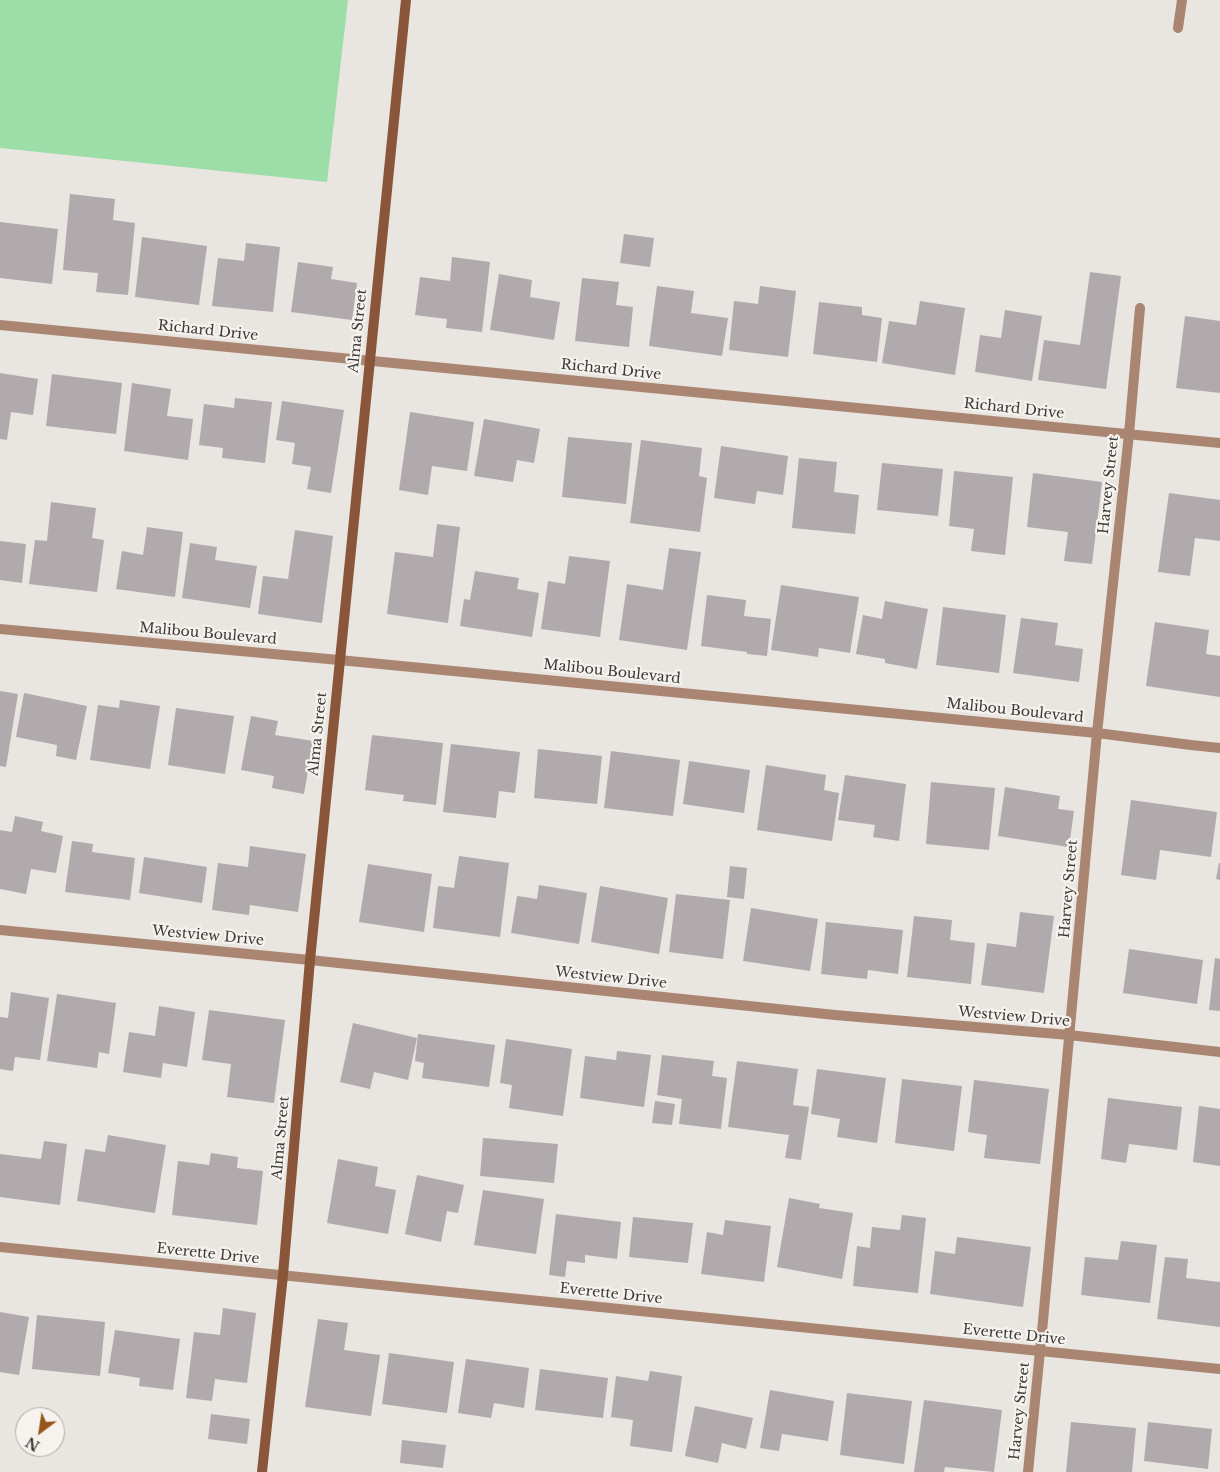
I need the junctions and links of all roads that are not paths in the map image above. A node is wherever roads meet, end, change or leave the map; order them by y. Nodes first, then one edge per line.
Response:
1 (406, 0) edge
2 (1182, 0) edge
3 (1178, 28) dead end
4 (1140, 308) dead end
5 (0, 325) edge
6 (369, 360) junction
7 (1129, 434) junction
8 (1220, 443) edge
9 (0, 629) edge
10 (339, 660) junction
11 (1097, 733) junction
12 (1220, 748) edge
13 (0, 930) edge
14 (310, 960) junction
15 (1069, 1035) junction
16 (1220, 1052) edge
17 (0, 1246) edge
18 (283, 1275) junction
19 (1040, 1351) junction
20 (1220, 1369) edge
21 (262, 1472) edge
22 (1028, 1472) edge

1 - 6 street, Alma Street
2 - 3 street
4 - 7 street, Harvey Street
5 - 6 street, Richard Drive
6 - 7 street, Richard Drive
6 - 10 street, Alma Street
7 - 8 street, Richard Drive
7 - 11 street, Harvey Street
9 - 10 street, Malibou Boulevard
10 - 11 street, Malibou Boulevard
10 - 14 street, Alma Street
11 - 12 street, Malibou Boulevard
11 - 15 street, Harvey Street
13 - 14 street, Westview Drive
14 - 15 street, Westview Drive
14 - 18 street, Alma Street
15 - 16 street, Westview Drive
15 - 19 street, Harvey Street
17 - 18 street, Everette Drive
18 - 19 street, Everette Drive
18 - 21 street, Alma Street
19 - 20 street, Everette Drive
19 - 22 street, Harvey Street

